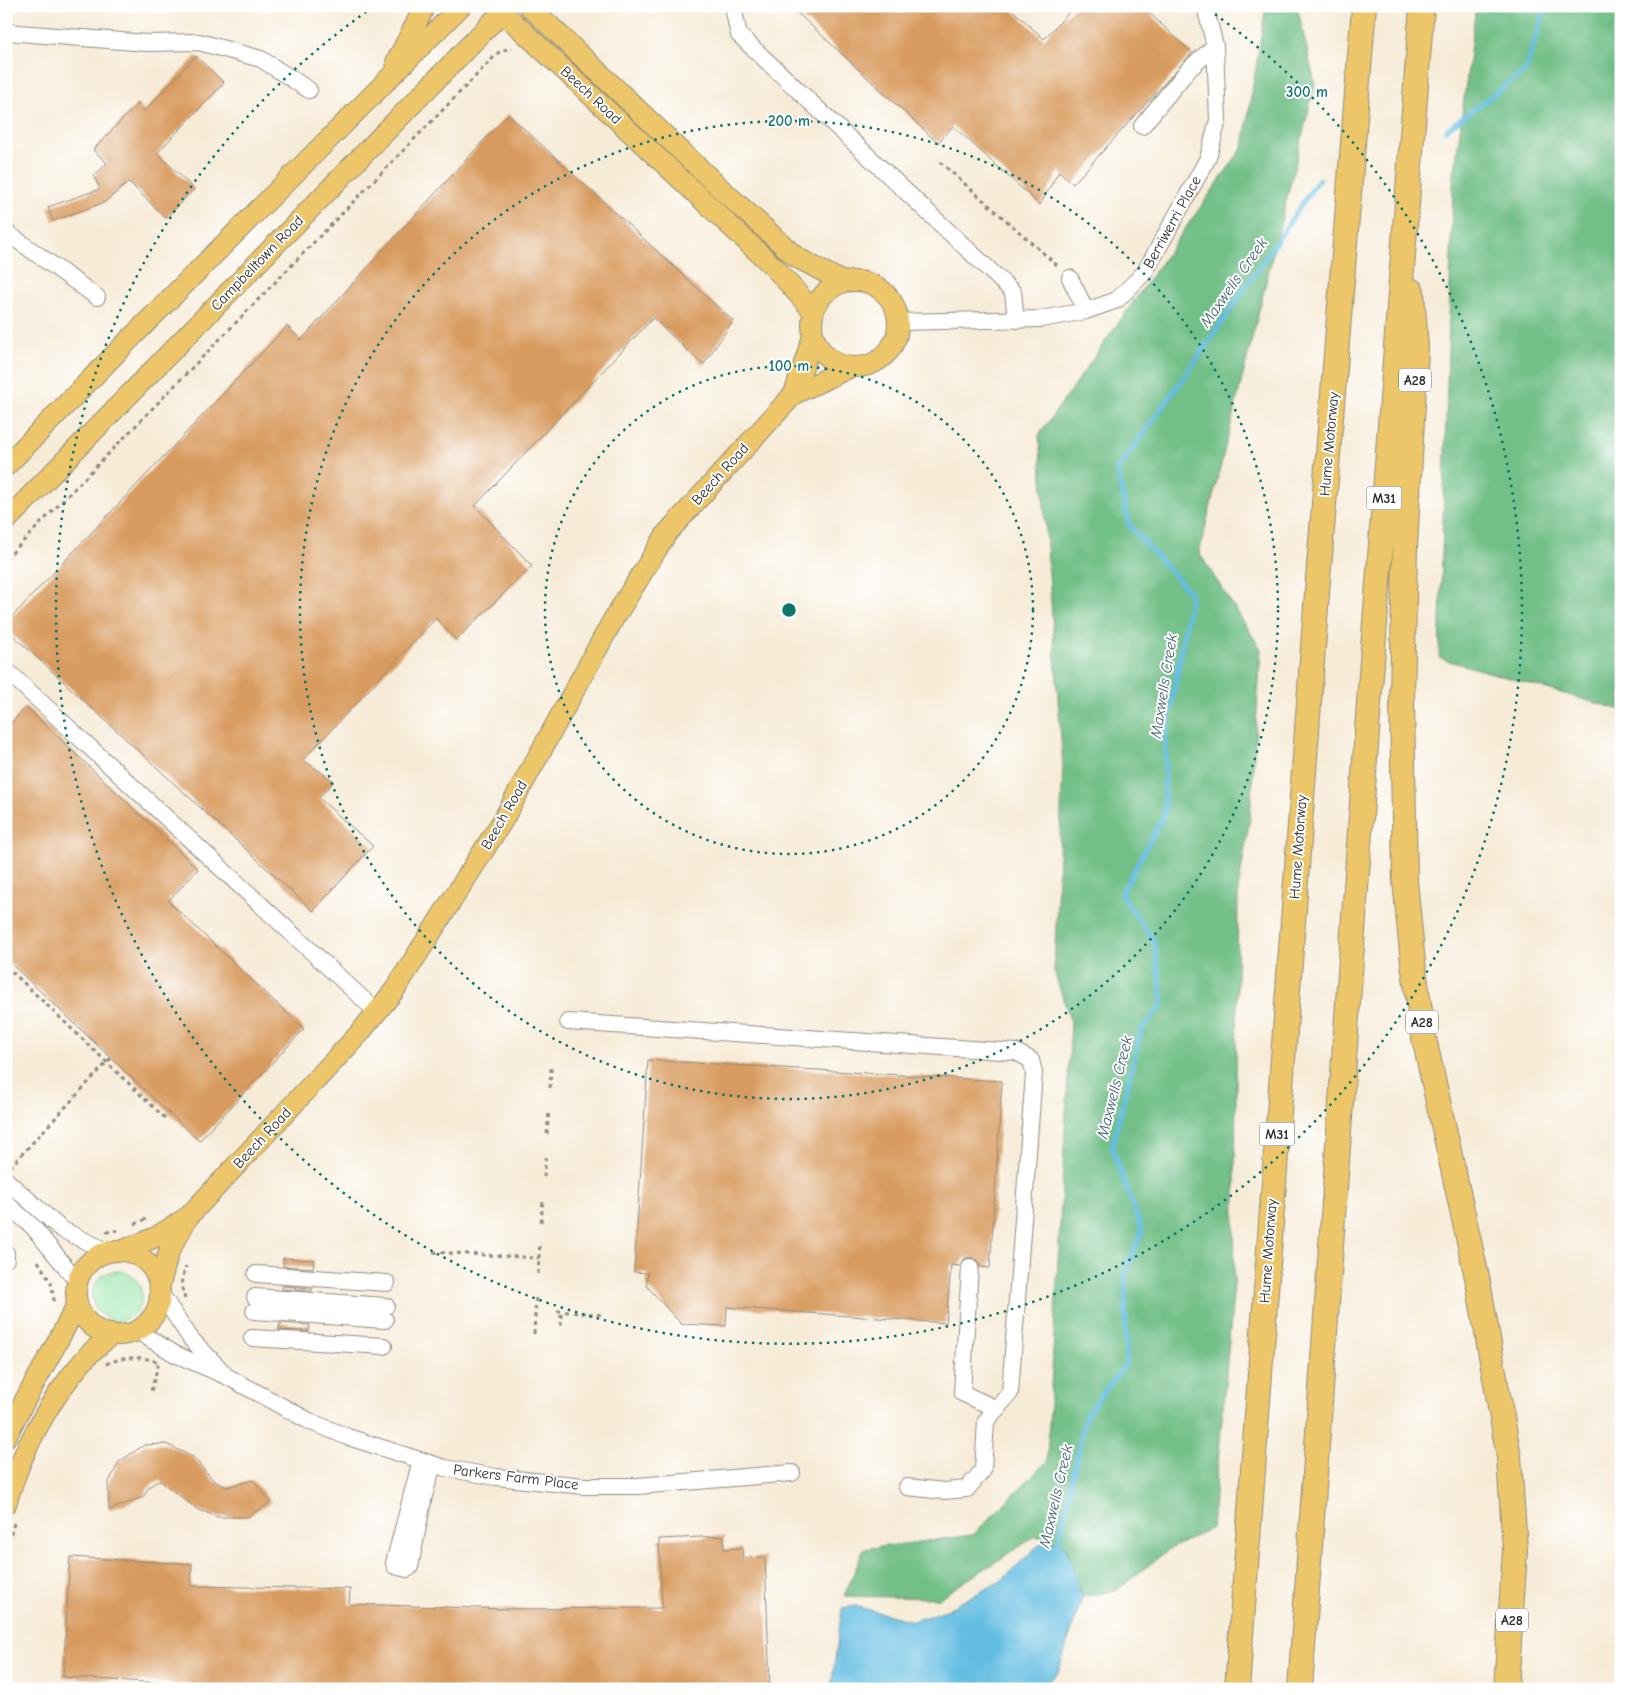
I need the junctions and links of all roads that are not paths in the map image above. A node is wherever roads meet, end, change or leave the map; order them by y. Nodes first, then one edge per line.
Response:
1 (426, 6) edge
2 (461, 6) edge
3 (529, 6) edge
4 (739, 6) edge
5 (1205, 6) edge
6 (1364, 6) edge
7 (1422, 6) edge
8 (502, 8) edge
9 (6, 32) edge
10 (1215, 46) junction
11 (386, 81) junction
12 (309, 90) dead end
13 (1142, 126) dead end
14 (1406, 212) junction
15 (6, 232) edge
16 (1070, 278) road end
17 (843, 282) junction
18 (96, 297) dead end
19 (813, 311) junction
20 (1086, 311) junction
21 (1016, 320) junction
22 (898, 322) junction
23 (813, 336) junction
24 (851, 367) junction
25 (794, 394) junction
26 (6, 466) edge
27 (6, 521) edge
28 (6, 670) edge
29 (377, 1012) junction
30 (568, 1022) dead end
31 (8, 1174) edge
32 (6, 1202) edge
33 (188, 1217) junction
34 (115, 1252) junction
35 (6, 1254) edge
36 (6, 1259) edge
37 (970, 1267) dead end
38 (77, 1282) junction
39 (160, 1290) junction
40 (77, 1304) junction
41 (254, 1305) junction
42 (386, 1314) junction
43 (137, 1331) junction
44 (112, 1334) junction
45 (228, 1377) junction
46 (997, 1409) junction
47 (6, 1437) edge
48 (427, 1462) junction
49 (792, 1473) dead end
50 (907, 1487) dead end
51 (11, 1509) edge
52 (1300, 1688) edge
53 (1237, 1689) edge
54 (1506, 1689) edge

1 - 11 main road
2 - 11 main road
3 - 17 main road, Beech Road
4 - 21 street
5 - 10 street, Berriwerri Place
6 - 53 highway, Hume Motorway / M31
7 - 14 highway, M31
8 - 19 main road, Beech Road
8 - 27 main road, Campbelltown Road
9 - 12 street
10 - 13 street
10 - 20 street, Berriwerri Place
11 - 26 main road
14 - 52 highway, M31
14 - 54 highway, A28
15 - 18 street
16 - 20 street
17 - 19 main road
17 - 22 main road
19 - 23 main road
20 - 21 street, Berriwerri Place
21 - 22 street, Berriwerri Place
22 - 24 main road
23 - 24 main road
23 - 25 main road, Beech Road
24 - 25 main road, Beech Road
25 - 29 main road, Beech Road
28 - 29 street
29 - 33 main road, Beech Road
30 - 46 street
31 - 34 street
32 - 38 street
33 - 34 main road, Beech Road
33 - 39 main road, Beech Road
34 - 38 main road
34 - 39 main road
35 - 36 street
37 - 46 street
38 - 40 main road
39 - 43 main road
39 - 45 street, Parkers Farm Place
40 - 44 main road
40 - 47 main road
41 - 42 street
41 - 42 street
41 - 42 street
43 - 44 main road
43 - 45 street, Parkers Farm Place
44 - 51 main road
45 - 48 street, Parkers Farm Place
46 - 50 street
48 - 48 street
48 - 49 street, Parkers Farm Place

